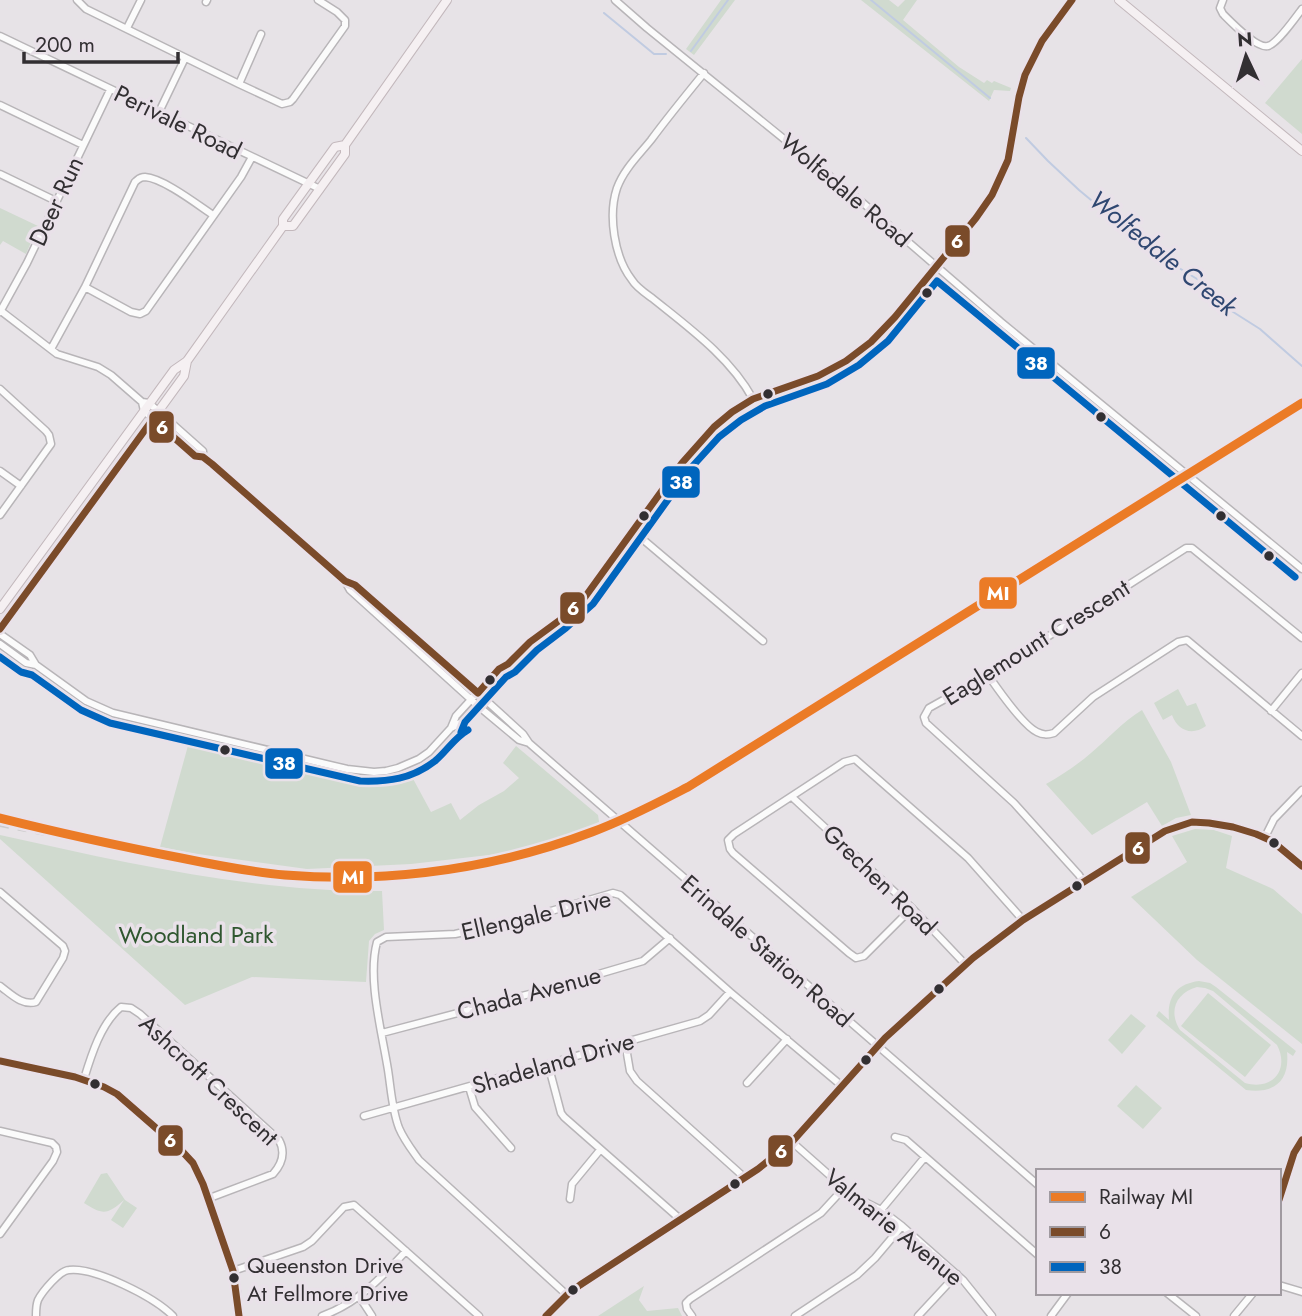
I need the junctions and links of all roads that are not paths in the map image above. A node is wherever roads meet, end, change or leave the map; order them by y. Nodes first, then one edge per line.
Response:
1 (78, 0) edge
2 (141, 0) edge
3 (318, 0) edge
4 (447, 0) edge
5 (615, 0) edge
6 (1072, 0) edge
7 (1119, 0) edge
8 (1223, 0) edge
9 (1302, 9) edge
10 (127, 28) junction
11 (261, 34) dead end
12 (0, 36) edge
13 (185, 58) junction
14 (704, 73) junction
15 (239, 84) junction
16 (110, 90) junction
17 (0, 105) edge
18 (159, 112) junction
19 (83, 145) junction
20 (345, 145) junction
21 (1302, 151) edge
22 (252, 157) junction
23 (0, 174) edge
24 (309, 184) junction
25 (320, 189) junction
26 (56, 201) junction
27 (213, 215) junction
28 (283, 226) junction
29 (936, 266) junction
30 (85, 287) junction
31 (0, 312) edge
32 (51, 349) junction
33 (187, 361) junction
34 (0, 389) edge
35 (753, 399) junction
36 (145, 405) junction
37 (156, 415) junction
38 (0, 471) edge
39 (21, 486) junction
40 (0, 515) edge
41 (633, 531) junction
42 (1302, 569) edge
43 (345, 581) junction
44 (0, 609) edge
45 (0, 631) edge
46 (1302, 638) edge
47 (763, 641) dead end
48 (0, 645) edge
49 (508, 664) junction
50 (37, 665) junction
51 (1302, 673) edge
52 (988, 675) junction
53 (478, 692) junction
54 (484, 698) junction
55 (471, 699) junction
56 (477, 705) junction
57 (1271, 710) junction
58 (451, 728) junction
59 (1302, 736) edge
60 (529, 743) junction
61 (1302, 790) edge
62 (792, 797) junction
63 (1265, 837) junction
64 (1302, 866) edge
65 (1084, 883) junction
66 (0, 892) edge
67 (912, 908) junction
68 (1023, 920) junction
69 (670, 938) junction
70 (965, 964) junction
71 (0, 986) edge
72 (730, 992) junction
73 (382, 1032) junction
74 (787, 1039) junction
75 (625, 1042) junction
76 (878, 1046) junction
77 (0, 1062) edge
78 (548, 1064) junction
79 (84, 1079) junction
80 (747, 1083) dead end
81 (842, 1086) junction
82 (469, 1087) junction
83 (394, 1108) junction
84 (364, 1116) dead end
85 (0, 1131) edge
86 (895, 1137) dead end
87 (1302, 1140) edge
88 (792, 1142) junction
89 (510, 1148) dead end
90 (600, 1150) junction
91 (925, 1157) junction
92 (744, 1177) junction
93 (1036, 1183) edge
94 (844, 1188) junction
95 (1281, 1195) edge
96 (207, 1199) junction
97 (570, 1199) dead end
98 (881, 1210) junction
99 (680, 1219) junction
100 (902, 1226) junction
101 (0, 1234) edge
102 (406, 1251) junction
103 (1036, 1253) edge
104 (233, 1271) junction
105 (957, 1274) junction
106 (1281, 1285) edge
107 (1302, 1292) edge
108 (567, 1295) junction
109 (1067, 1295) edge
110 (1170, 1295) edge
111 (1251, 1295) edge
112 (359, 1296) junction
113 (36, 1316) edge
114 (173, 1316) edge
115 (239, 1316) edge
116 (322, 1316) edge
117 (372, 1316) edge
118 (479, 1316) edge
119 (546, 1316) edge
120 (692, 1316) edge
121 (795, 1316) edge
122 (918, 1316) edge
123 (992, 1316) edge
124 (1051, 1316) edge
125 (1196, 1316) edge
126 (1234, 1316) edge

1 - 10 street
2 - 10 street
3 - 15 street
4 - 20 main road
5 - 14 street, Wolfedale Road
6 - 29 street
7 - 21 main road
8 - 9 street
10 - 13 street
11 - 15 street
12 - 16 street, Perivale Road
13 - 15 street
13 - 18 street
14 - 29 street, Wolfedale Road
14 - 35 street
16 - 18 street, Perivale Road
16 - 19 street, Deer Run
17 - 19 street
18 - 22 street, Perivale Road
19 - 26 street, Deer Run
20 - 24 main road
20 - 25 main road
22 - 24 street, Perivale Road
22 - 27 street
23 - 26 street
24 - 25 street, Perivale Road
24 - 28 main road
25 - 28 main road
26 - 31 street, Deer Run
27 - 30 street
27 - 30 street
28 - 33 main road
29 - 35 street
29 - 42 street, Wolfedale Road
30 - 32 street
31 - 32 street, Erindale Station Road
32 - 36 street, Erindale Station Road
33 - 36 main road
33 - 37 main road
34 - 39 street
35 - 41 street
36 - 37 street, Erindale Station Road
36 - 44 main road
37 - 43 street, Erindale Station Road
37 - 45 main road
38 - 39 street
39 - 40 street
41 - 47 street
41 - 49 street
43 - 53 street, Erindale Station Road
43 - 55 street, Erindale Station Road
45 - 50 street
46 - 52 street, Eaglemount Crescent
48 - 50 street
49 - 53 street
49 - 54 street
50 - 58 street
51 - 57 street
52 - 57 street
52 - 65 street, Eaglemount Crescent
53 - 54 street, Erindale Station Road
53 - 55 street
54 - 56 street
54 - 60 street, Erindale Station Road
55 - 56 street, Erindale Station Road
55 - 58 street
56 - 58 street
56 - 60 street, Erindale Station Road
57 - 59 street
60 - 76 street, Erindale Station Road
61 - 63 street
62 - 67 street, Grechen Road
62 - 67 street
62 - 68 street
63 - 64 street
63 - 65 street
65 - 68 street
66 - 71 street
67 - 70 street, Grechen Road
68 - 70 street
69 - 72 street, Ellengale Drive
69 - 73 street, Chada Avenue
69 - 73 street, Ellengale Drive
70 - 76 street
72 - 74 street, Ellengale Drive
72 - 75 street, Shadeland Drive
73 - 83 street, Ellengale Drive
74 - 80 street
74 - 81 street, Ellengale Drive
75 - 78 street, Shadeland Drive
75 - 92 street
76 - 81 street
76 - 93 street, Erindale Station Road
77 - 79 street
78 - 82 street, Shadeland Drive
78 - 90 street
79 - 96 street
79 - 96 street, Ashcroft Crescent
81 - 88 street
82 - 83 street, Shadeland Drive
82 - 89 street
83 - 84 street, Shadeland Drive
83 - 108 street, Ellengale Drive
85 - 101 street
86 - 91 street
87 - 95 street
88 - 92 street
88 - 94 street, Valmarie Avenue
90 - 97 street
90 - 99 street
91 - 98 street
91 - 103 street
92 - 99 street
94 - 98 street, Valmarie Avenue
94 - 120 street
96 - 104 street
98 - 100 street, Valmarie Avenue
99 - 108 street
100 - 105 street, Valmarie Avenue
100 - 121 street
102 - 104 street
102 - 112 street
102 - 118 street
104 - 115 street
105 - 122 street
105 - 123 street, Valmarie Avenue
106 - 107 street
108 - 119 street
109 - 124 street
110 - 125 street
111 - 126 street
112 - 116 street
112 - 117 street
113 - 114 street

